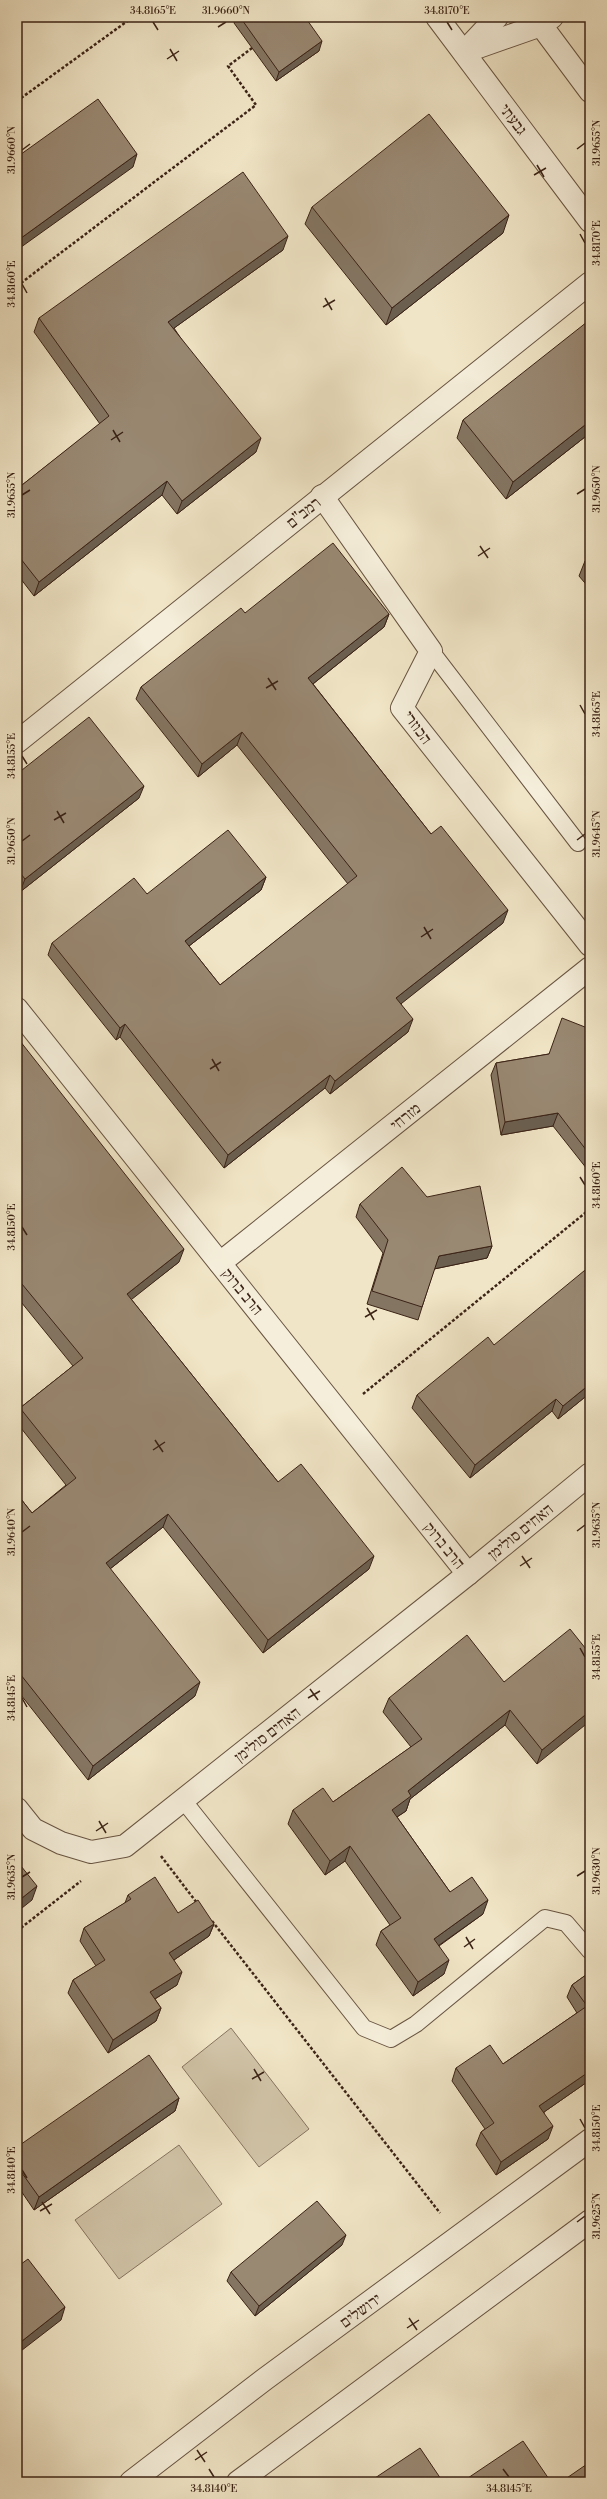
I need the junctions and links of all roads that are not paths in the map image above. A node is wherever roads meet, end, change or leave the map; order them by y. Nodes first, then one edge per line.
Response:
1 (436, 17) edge
2 (497, 17) edge
3 (542, 20) edge
4 (464, 52) junction
5 (590, 91) edge
6 (590, 221) edge
7 (590, 283) edge
8 (322, 496) junction
9 (431, 651) junction
10 (17, 742) edge
11 (578, 843) dead end
12 (590, 945) edge
13 (590, 968) edge
14 (17, 1009) edge
15 (220, 1263) junction
16 (590, 1474) edge
17 (468, 1574) junction
18 (183, 1800) junction
19 (17, 1809) edge
20 (590, 1951) edge
21 (590, 2140) edge
22 (590, 2221) edge
23 (131, 2482) edge
24 (238, 2482) edge

1 - 4 street, גבעתי
2 - 4 street
3 - 4 street
3 - 5 street
4 - 6 street, גבעתי
7 - 8 street, רמב"ם
8 - 9 street
8 - 10 street, רמב"ם
9 - 11 lane
9 - 12 street, הכוזרי
13 - 15 street, מזרחי
14 - 15 street, הרב ברוק
15 - 17 street, הרב ברוק
16 - 17 street, האחים סולימן
17 - 18 street, האחים סולימן
18 - 19 street, האחים סולימן
18 - 20 lane
21 - 23 street, ירושלים
22 - 24 street

